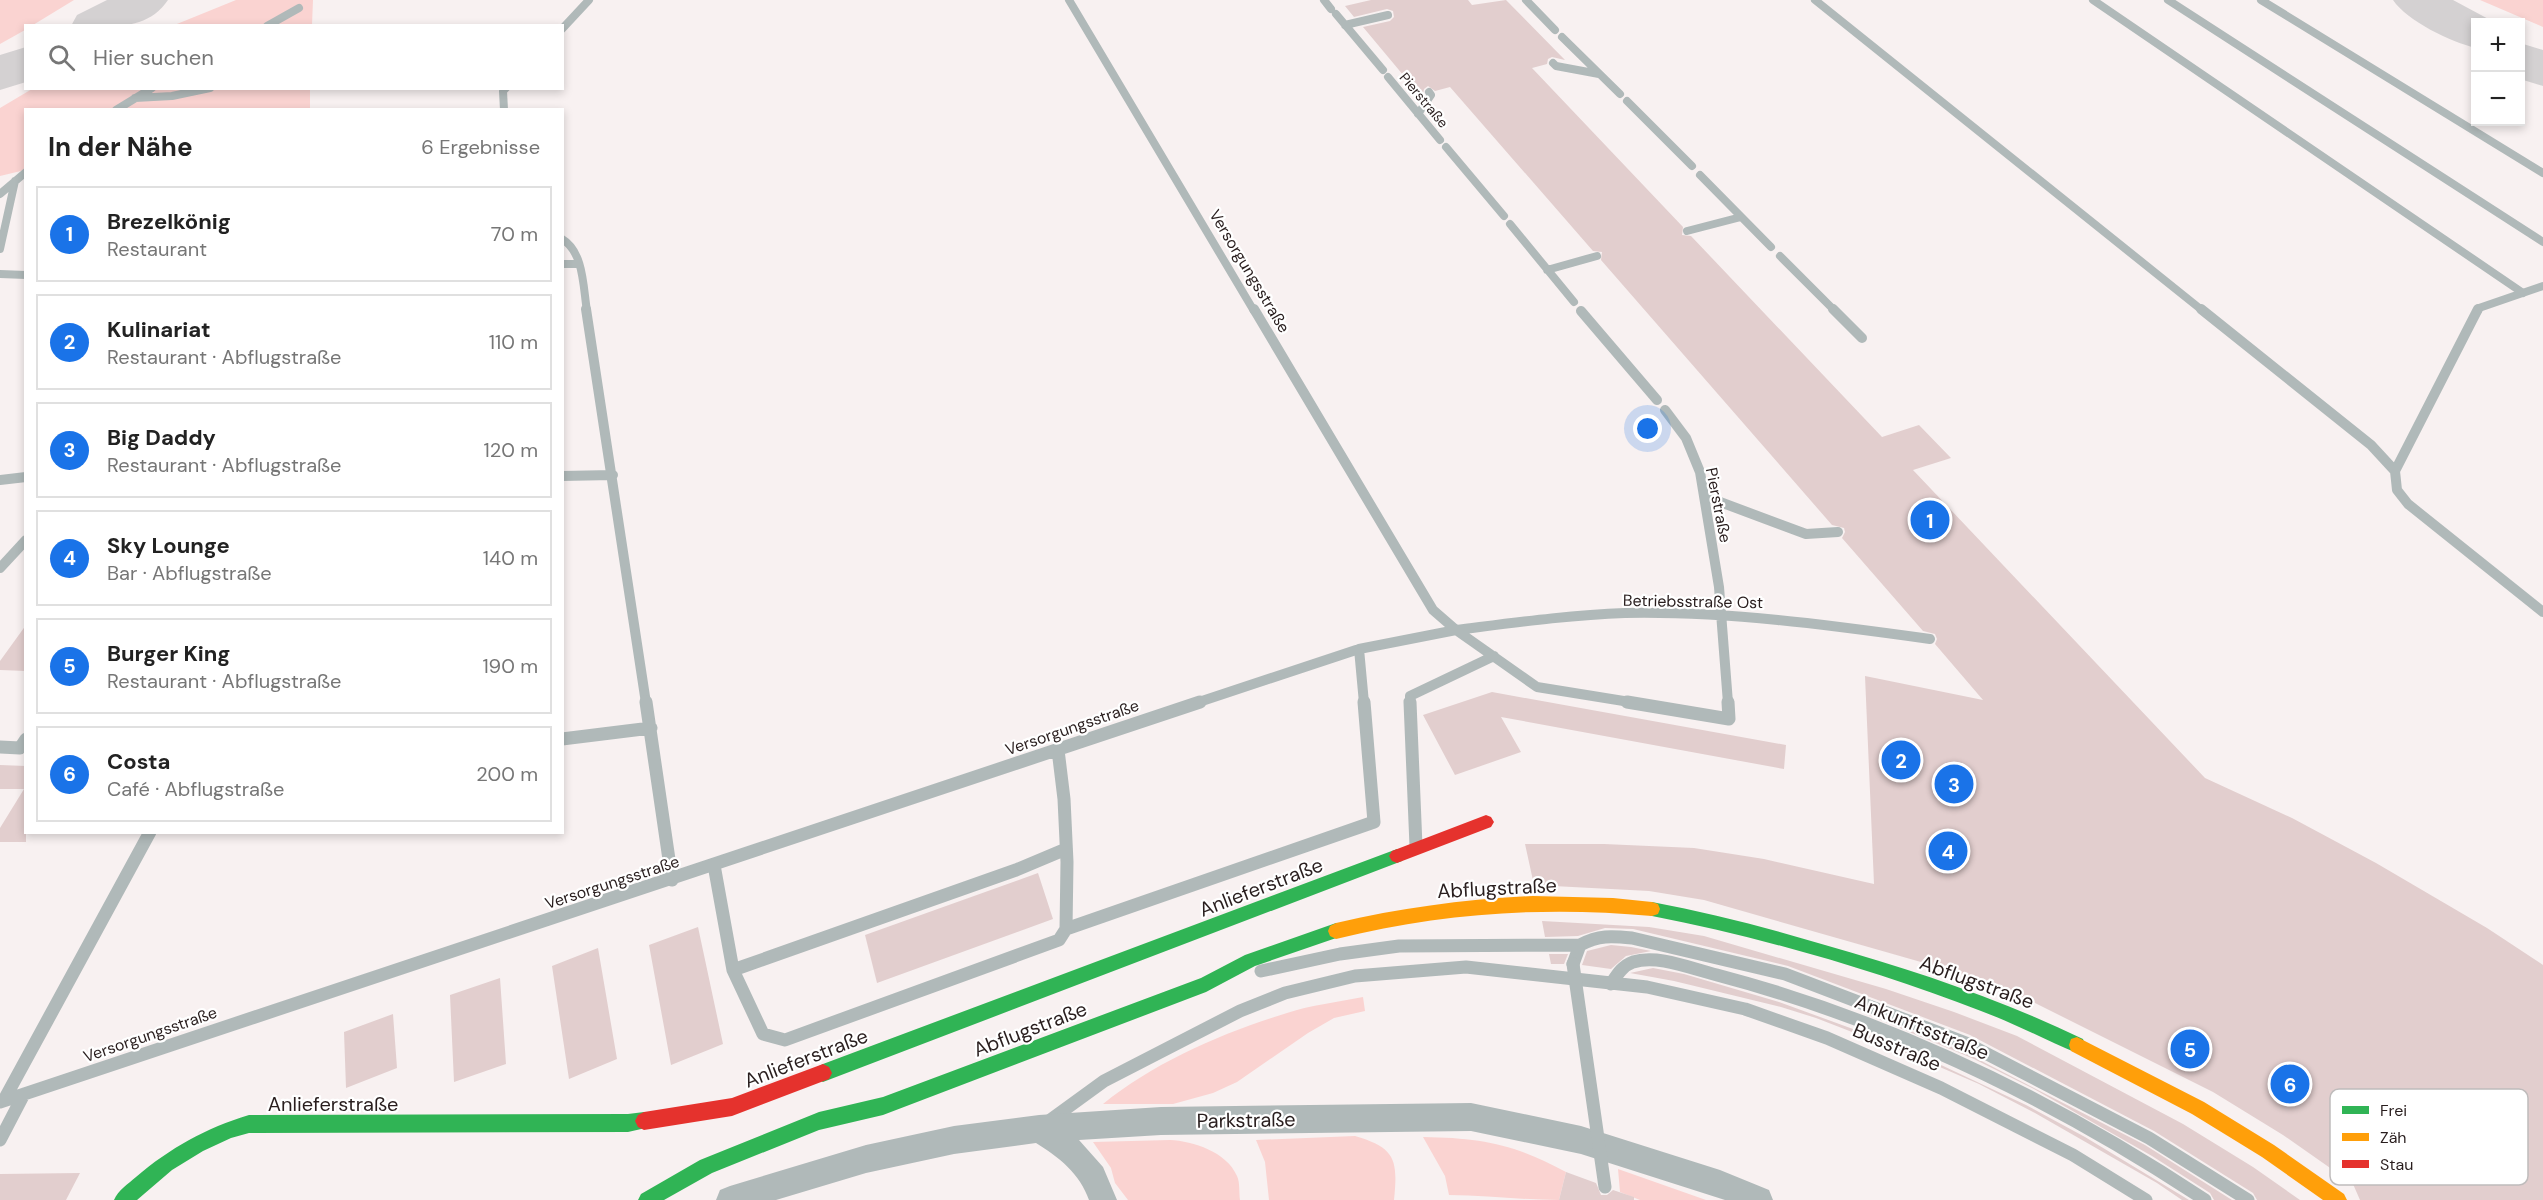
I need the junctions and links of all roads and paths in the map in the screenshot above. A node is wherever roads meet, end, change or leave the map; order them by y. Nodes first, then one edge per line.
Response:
1 (589, 0) edge
2 (1069, 0) edge
3 (1324, 0) edge
4 (1526, 0) edge
5 (1815, 0) edge
6 (2092, 0) edge
7 (2168, 0) edge
8 (2261, 0) edge
9 (299, 8) dead end
10 (1388, 15) dead end
11 (271, 24) edge
12 (1345, 25) junction
13 (564, 27) edge
14 (1555, 30) dead end
15 (1562, 37) dead end
16 (1553, 63) dead end
17 (1600, 74) junction
18 (149, 90) edge
19 (200, 90) edge
20 (504, 90) edge
21 (1429, 92) dead end
22 (1620, 94) dead end
23 (135, 98) junction
24 (1627, 101) dead end
25 (119, 108) edge
26 (504, 108) edge
27 (1418, 114) junction
28 (1692, 166) dead end
29 (2543, 173) edge
30 (24, 174) edge
31 (1700, 175) dead end
32 (15, 181) junction
33 (0, 194) edge
34 (1504, 216) dead end
35 (1741, 217) junction
36 (1510, 224) dead end
37 (1687, 231) dead end
38 (564, 240) edge
39 (2543, 242) edge
40 (1771, 247) dead end
41 (0, 249) edge
42 (1597, 256) dead end
43 (1780, 256) dead end
44 (564, 264) edge
45 (579, 264) junction
46 (1547, 270) junction
47 (0, 274) edge
48 (24, 275) edge
49 (2543, 286) edge
50 (2523, 293) junction
51 (1574, 302) dead end
52 (1581, 311) dead end
53 (1862, 338) dead end
54 (1657, 400) dead end
55 (1665, 410) dead end
56 (2395, 471) junction
57 (613, 475) junction
58 (564, 476) edge
59 (24, 477) edge
60 (0, 480) edge
61 (1704, 496) junction
62 (1838, 532) dead end
63 (24, 542) edge
64 (0, 568) edge
65 (2543, 612) edge
66 (1720, 615) junction
67 (1455, 630) junction
68 (1930, 639) dead end
69 (1359, 649) junction
70 (1494, 656) junction
71 (651, 728) junction
72 (564, 739) edge
73 (24, 745) edge
74 (0, 747) edge
75 (1058, 750) junction
76 (1486, 822) dead end
77 (149, 834) edge
78 (1066, 849) junction
79 (1416, 849) junction
80 (714, 865) junction
81 (672, 880) junction
82 (1066, 929) junction
83 (1580, 945) junction
84 (733, 970) junction
85 (1206, 984) junction
86 (1611, 984) junction
87 (24, 1094) junction
88 (2, 1101) edge
89 (1039, 1129) junction
90 (0, 1140) edge
91 (1605, 1186) dead end
92 (1104, 1199) edge
93 (123, 1200) edge
94 (647, 1200) edge
95 (730, 1200) edge
96 (1759, 1200) edge
97 (2146, 1200) edge
98 (2205, 1200) edge
99 (2248, 1200) edge
100 (2338, 1200) edge

1 - 13 lane
2 - 67 lane, Versorgungsstraße
3 - 12 lane, Pierstraße
4 - 14 lane
5 - 56 lane
6 - 50 lane
7 - 39 lane
8 - 29 lane
9 - 11 lane
10 - 12 lane
12 - 27 lane, Pierstraße
15 - 17 lane
16 - 17 lane
17 - 22 lane
18 - 23 lane
19 - 23 lane
20 - 26 lane
21 - 27 lane
23 - 25 lane
24 - 28 lane
27 - 34 lane, Pierstraße
30 - 32 lane
31 - 35 lane
32 - 33 lane
32 - 41 lane
35 - 37 lane
35 - 40 lane
36 - 46 lane
38 - 45 lane
42 - 46 lane
43 - 53 lane
44 - 45 lane
45 - 57 lane
46 - 51 lane
47 - 48 lane
49 - 50 lane
50 - 56 lane
52 - 54 lane
55 - 61 lane, Pierstraße
56 - 65 lane
57 - 58 lane
57 - 71 lane
59 - 60 lane
61 - 62 lane
61 - 66 lane, Pierstraße
63 - 64 lane
66 - 67 lane, Betriebsstraße Ost
66 - 68 lane, Betriebsstraße Ost
66 - 70 lane, Pierstraße
67 - 69 lane, Versorgungsstraße
67 - 70 lane
69 - 75 lane, Versorgungsstraße
69 - 82 lane
70 - 79 lane
71 - 72 lane
71 - 81 lane
73 - 74 lane
75 - 78 lane
75 - 80 lane, Versorgungsstraße
76 - 79 street, Anlieferstraße
77 - 88 lane
78 - 82 lane
78 - 84 lane
79 - 93 street, Anlieferstraße
80 - 81 lane, Versorgungsstraße
80 - 84 lane
81 - 87 lane, Versorgungsstraße
82 - 84 lane
83 - 85 lane
83 - 91 lane, bridge
83 - 99 lane
85 - 94 street, Abflugstraße
85 - 100 street, Abflugstraße
86 - 89 lane, Busstraße
86 - 97 lane, Busstraße
86 - 98 lane, Ankunftsstraße
87 - 88 lane, Versorgungsstraße
87 - 90 lane
89 - 92 street
89 - 95 street, Parkstraße
89 - 96 street, Parkstraße

